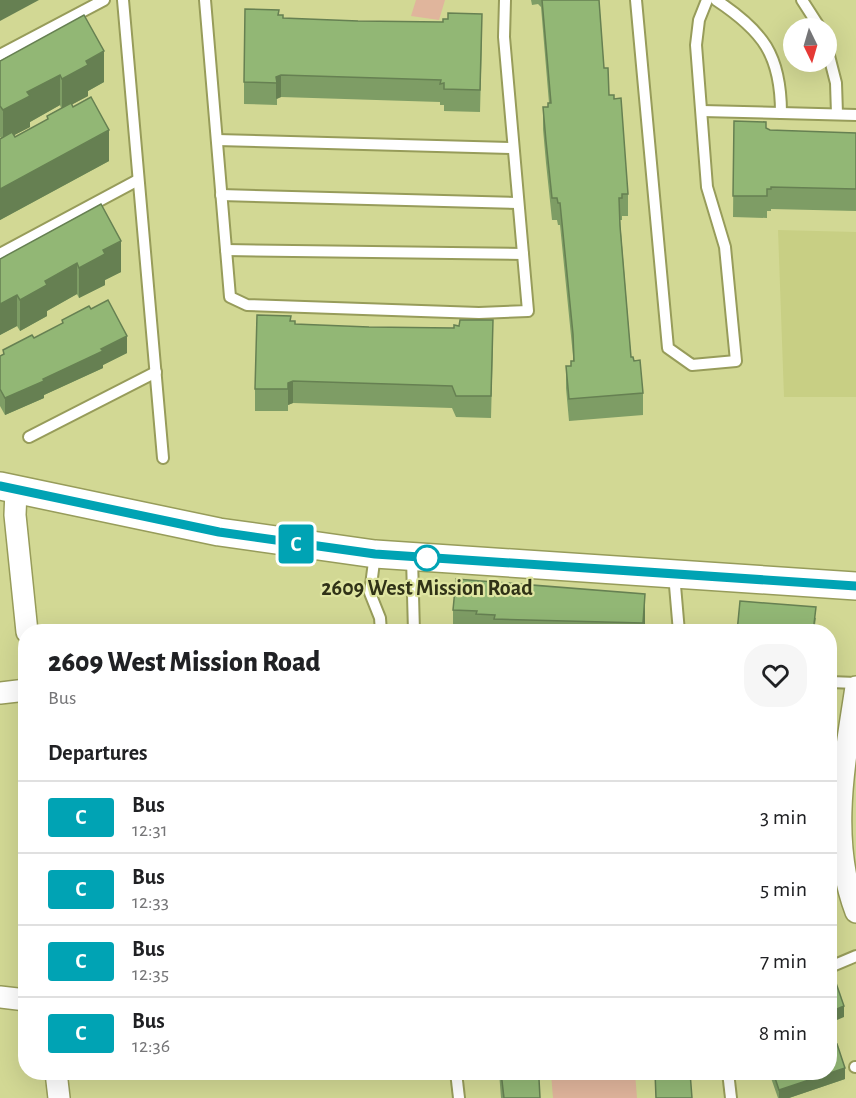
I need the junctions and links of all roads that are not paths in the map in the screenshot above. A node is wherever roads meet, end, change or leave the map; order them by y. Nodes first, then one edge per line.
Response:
1 (104, 0) edge
2 (123, 0) edge
3 (205, 0) edge
4 (505, 0) edge
5 (636, 0) edge
6 (707, 0) edge
7 (717, 0) edge
8 (802, 0) edge
9 (814, 18) edge
10 (0, 55) edge
11 (833, 72) edge
12 (702, 111) junction
13 (781, 113) junction
14 (837, 114) junction
15 (856, 115) edge
16 (217, 140) junction
17 (513, 148) junction
18 (138, 180) junction
19 (221, 195) junction
20 (518, 203) junction
21 (226, 250) junction
22 (0, 254) edge
23 (523, 254) junction
24 (156, 372) junction
25 (29, 437) dead end
26 (163, 458) dead end
27 (8, 488) edge
28 (375, 554) junction
29 (412, 558) junction
30 (674, 574) junction
31 (856, 586) edge
32 (26, 624) edge
33 (380, 624) edge
34 (414, 624) edge
35 (678, 624) edge
36 (837, 683) edge
37 (856, 685) edge
38 (18, 691) edge
39 (0, 693) edge
40 (837, 790) edge
41 (837, 805) edge
42 (837, 856) edge
43 (837, 862) edge
44 (852, 884) edge
45 (856, 912) edge
46 (856, 956) edge
47 (837, 964) edge
48 (0, 997) edge
49 (18, 999) edge
50 (57, 1080) edge
51 (457, 1080) edge
52 (729, 1080) edge
53 (59, 1098) edge
54 (459, 1098) edge
55 (731, 1098) edge

1 - 10 lane
2 - 18 lane
3 - 16 lane
4 - 17 lane
5 - 12 lane
6 - 12 lane
7 - 13 lane
8 - 9 lane
11 - 14 lane
12 - 13 lane
13 - 14 lane
14 - 15 lane
16 - 17 lane
16 - 19 lane
17 - 20 lane
18 - 22 lane
18 - 24 lane
19 - 20 lane
19 - 21 lane
20 - 23 lane
21 - 23 lane
21 - 23 lane
24 - 25 lane
24 - 26 lane
27 - 28 street
27 - 32 street
28 - 29 street
28 - 33 lane
29 - 30 street
29 - 34 lane
30 - 31 street
30 - 35 lane
36 - 37 lane
37 - 40 street
38 - 39 street
41 - 42 street
43 - 44 street
44 - 45 street
46 - 47 lane
48 - 49 street
50 - 53 street
51 - 54 lane
52 - 55 lane

